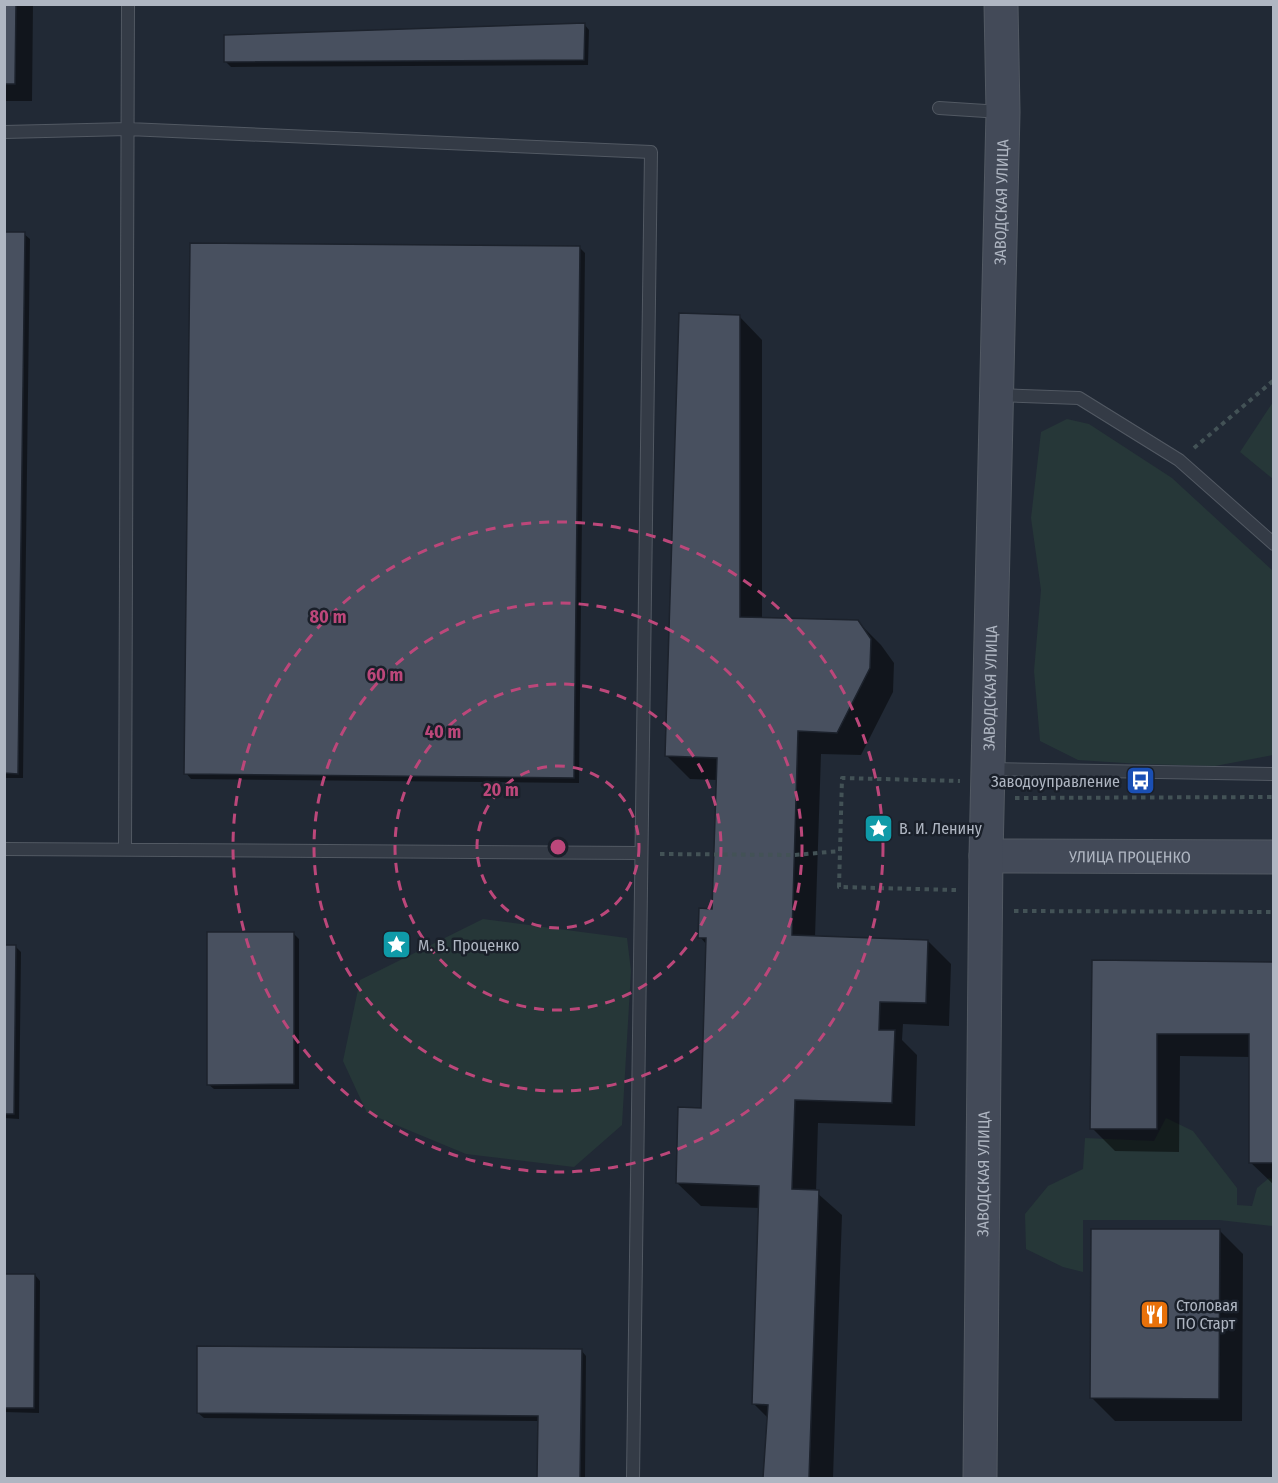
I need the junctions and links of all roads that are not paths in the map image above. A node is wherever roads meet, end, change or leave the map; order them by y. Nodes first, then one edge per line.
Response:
1 (128, 4) edge
2 (1001, 4) edge
3 (939, 108) dead end
4 (1003, 112) junction
5 (128, 129) junction
6 (4, 132) edge
7 (996, 395) junction
8 (1274, 544) edge
9 (1274, 774) edge
10 (980, 782) junction
11 (4, 849) edge
12 (125, 849) junction
13 (641, 854) junction
14 (986, 856) junction
15 (1274, 856) edge
16 (633, 1479) edge
17 (980, 1479) edge

1 - 5 lane
2 - 4 main road, ЗАВОДСКАЯ УЛИЦА
3 - 4 lane
4 - 7 main road, ЗАВОДСКАЯ УЛИЦА
5 - 6 lane
5 - 12 lane
5 - 13 lane
7 - 8 lane
7 - 10 main road, ЗАВОДСКАЯ УЛИЦА
9 - 10 lane
10 - 14 main road, ЗАВОДСКАЯ УЛИЦА
11 - 12 lane
12 - 13 lane
13 - 16 lane
14 - 15 main road, УЛИЦА ПРОЦЕНКО
14 - 17 main road, ЗАВОДСКАЯ УЛИЦА

